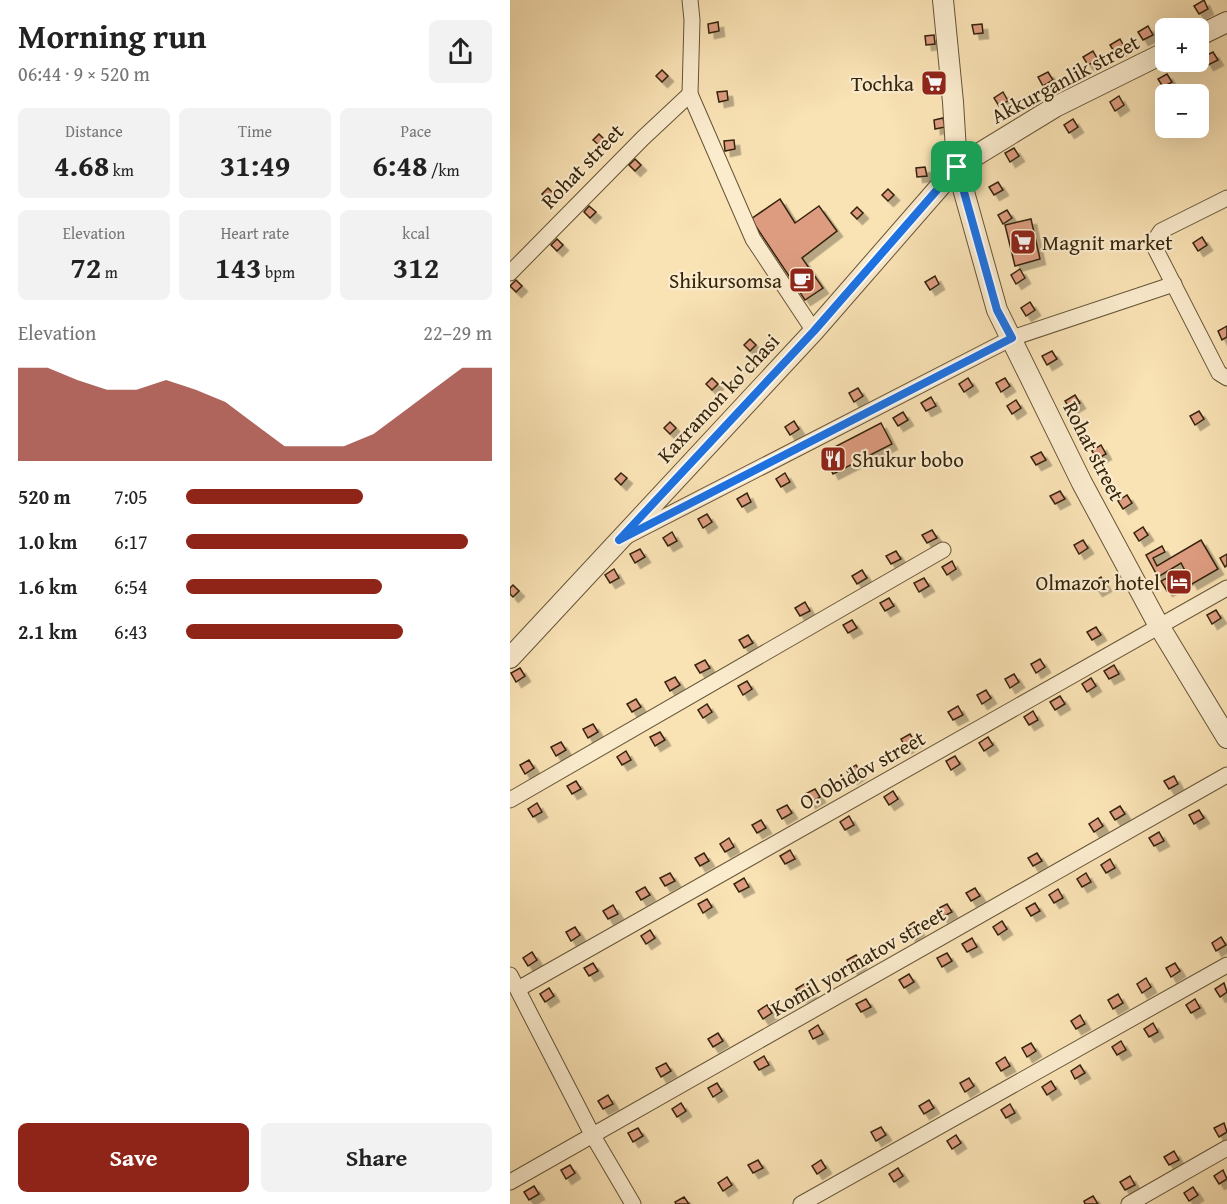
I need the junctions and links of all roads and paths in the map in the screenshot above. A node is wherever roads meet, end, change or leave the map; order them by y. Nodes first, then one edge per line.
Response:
1 (690, 0) edge
2 (943, 0) edge
3 (1227, 22) edge
4 (1209, 31) edge
5 (1155, 57) edge
6 (690, 94) junction
7 (957, 167) junction
8 (1227, 198) edge
9 (510, 273) edge
10 (1174, 284) junction
11 (814, 331) junction
12 (1012, 338) junction
13 (1227, 378) edge
14 (619, 540) junction
15 (943, 550) dead end
16 (1227, 588) edge
17 (1159, 626) junction
18 (510, 658) edge
19 (1227, 738) edge
20 (1227, 776) edge
21 (510, 800) edge
22 (1227, 965) edge
23 (510, 975) edge
24 (518, 989) junction
25 (593, 1136) junction
26 (1227, 1148) edge
27 (510, 1182) edge
28 (633, 1204) edge
29 (801, 1204) edge
30 (1129, 1204) edge

1 - 6 street
2 - 7 street, Rohat street
3 - 4 street
5 - 7 street, Akkurganlik street
6 - 9 street, Rohat street
6 - 11 street
7 - 11 street, Kaxramon ko'chasi
7 - 12 street, Rohat street
8 - 10 street
10 - 12 street
10 - 13 street
11 - 14 street, Kaxramon ko'chasi
12 - 14 street
12 - 17 street, Rohat street
14 - 18 street, Kaxramon ko'chasi
15 - 21 street
16 - 17 street, O. Obidov street
17 - 19 street, Rohat street
17 - 24 street, O. Obidov street
20 - 25 street, Komil yormatov street
22 - 29 street
23 - 24 street
24 - 25 street
25 - 27 street, Komil yormatov street
25 - 28 street
26 - 30 street

